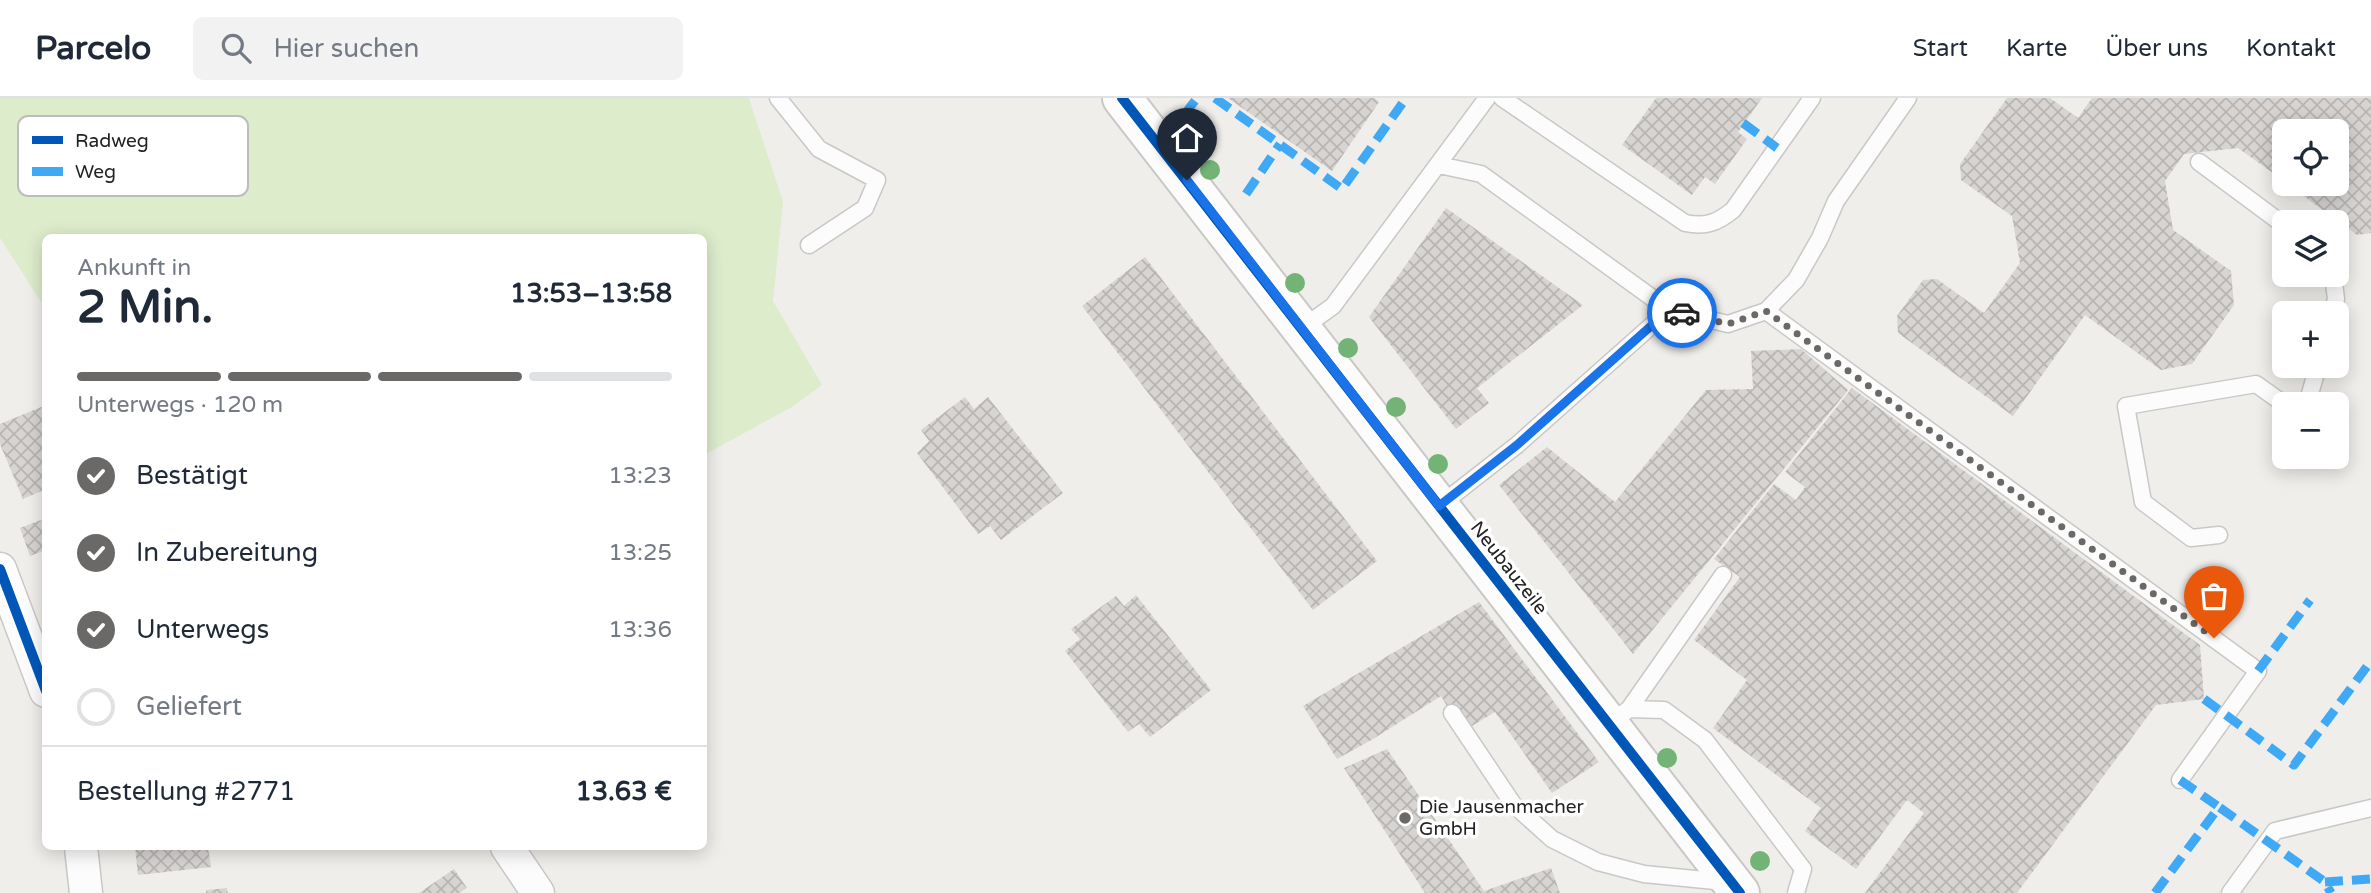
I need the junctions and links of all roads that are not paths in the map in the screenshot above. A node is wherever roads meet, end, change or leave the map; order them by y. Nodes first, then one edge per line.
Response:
1 (778, 98) edge
2 (1122, 98) edge
3 (1487, 98) edge
4 (1502, 98) edge
5 (1812, 98) edge
6 (1908, 98) edge
7 (2199, 162) dead end
8 (1439, 165) junction
9 (2272, 216) edge
10 (809, 245) dead end
11 (1669, 310) junction
12 (1766, 311) junction
13 (1301, 329) junction
14 (2272, 395) edge
15 (1439, 506) junction
16 (2219, 535) dead end
17 (0, 569) edge
18 (1723, 575) dead end
19 (42, 680) edge
20 (1452, 713) dead end
21 (1619, 717) junction
22 (2180, 780) dead end
23 (2371, 807) edge
24 (80, 850) edge
25 (509, 850) edge
26 (1729, 890) edge
27 (86, 893) edge
28 (538, 893) edge
29 (1796, 893) edge
30 (2230, 893) edge

1 - 10 lane
2 - 13 street, Neubauzeile
3 - 8 lane
4 - 5 lane
6 - 12 lane
7 - 9 lane
8 - 11 lane
8 - 13 lane
11 - 12 lane
11 - 15 lane
12 - 22 lane
13 - 15 street, Neubauzeile
14 - 16 lane
15 - 21 street, Neubauzeile
17 - 19 street
18 - 21 lane
20 - 26 lane
21 - 26 street, Neubauzeile
21 - 29 lane
23 - 30 lane
24 - 27 street
25 - 28 street

